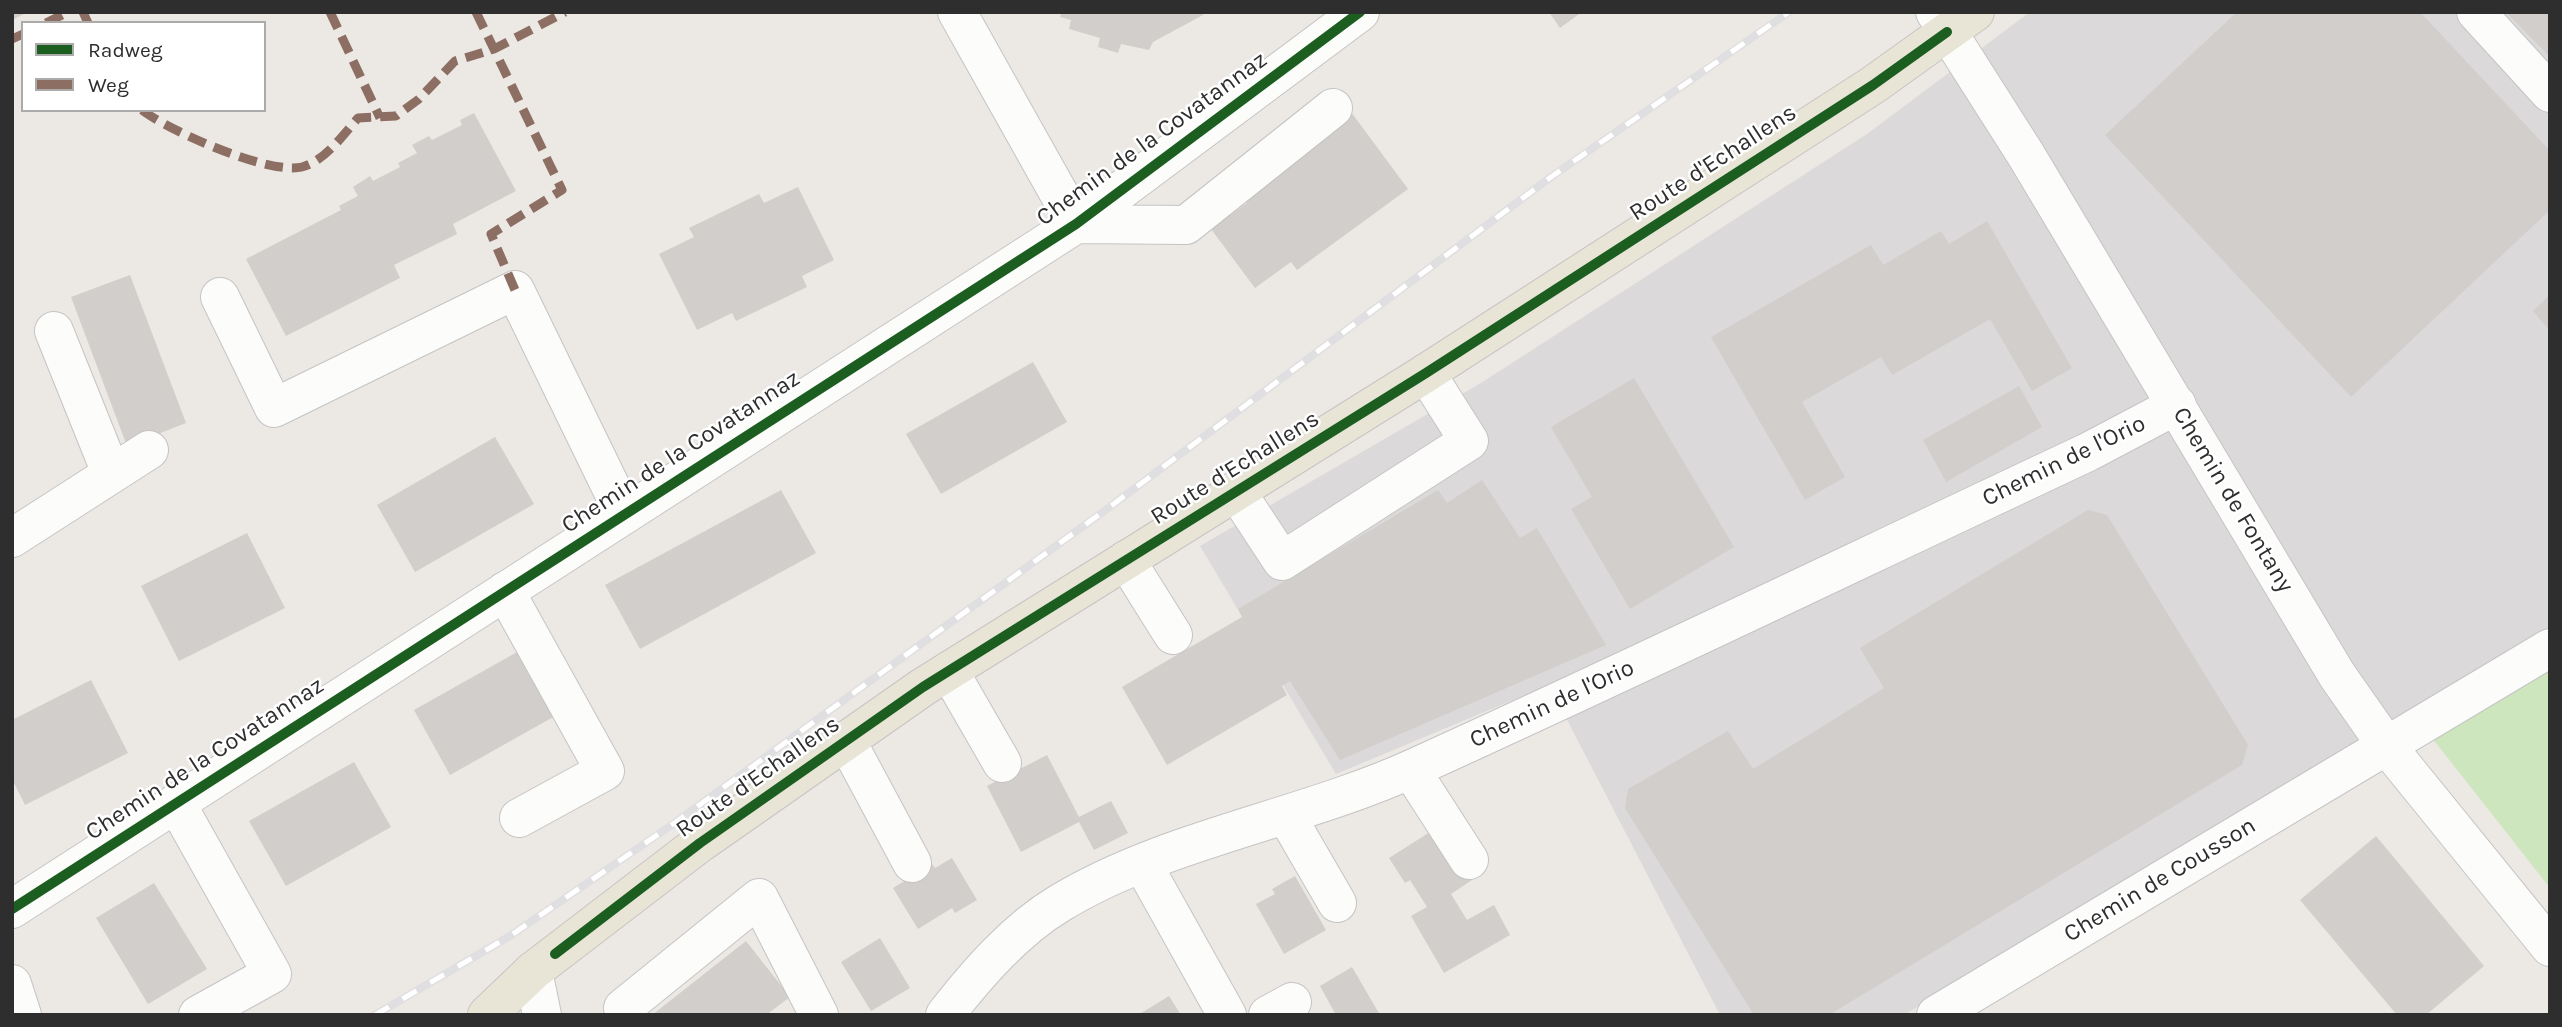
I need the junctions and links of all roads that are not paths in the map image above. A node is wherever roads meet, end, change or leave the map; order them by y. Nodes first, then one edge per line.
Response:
1 (957, 12) edge
2 (1360, 12) edge
3 (2476, 12) edge
4 (1952, 19) edge
5 (2550, 93) edge
6 (1333, 108) dead end
7 (1076, 224) junction
8 (220, 298) dead end
9 (54, 331) dead end
10 (1426, 373) junction
11 (2177, 405) junction
12 (149, 450) dead end
13 (111, 473) junction
14 (1237, 491) junction
15 (624, 514) junction
16 (12, 538) edge
17 (1126, 560) junction
18 (505, 591) junction
19 (1173, 635) dead end
20 (2550, 648) edge
21 (949, 671) junction
22 (846, 740) junction
23 (2386, 745) junction
24 (1002, 763) dead end
25 (1411, 770) junction
26 (176, 803) junction
27 (1286, 815) junction
28 (519, 818) dead end
29 (1469, 860) dead end
30 (912, 863) dead end
31 (1142, 863) junction
32 (1337, 903) dead end
33 (12, 909) edge
34 (2550, 947) edge
35 (533, 971) junction
36 (12, 984) edge
37 (623, 1008) dead end
38 (22, 1015) edge
39 (198, 1015) edge
40 (487, 1015) edge
41 (542, 1015) edge
42 (819, 1015) edge
43 (945, 1015) edge
44 (1227, 1015) edge
45 (1936, 1015) edge

1 - 7 street
2 - 7 street, Chemin de la Covatannaz
3 - 5 street
4 - 10 main road, Route d'Echallens
4 - 11 street, Chemin de Fontany
6 - 7 street
7 - 15 street, Chemin de la Covatannaz
8 - 15 street
9 - 13 street
10 - 14 main road, Route d'Echallens
10 - 14 street
11 - 23 street, Chemin de Fontany
11 - 25 street, Chemin de l'Orio
12 - 13 street
13 - 16 street
14 - 17 main road, Route d'Echallens
15 - 18 street, Chemin de la Covatannaz
17 - 19 street
17 - 21 main road, Route d'Echallens
18 - 26 street, Chemin de la Covatannaz
18 - 28 street
20 - 23 street, Chemin de Cousson
21 - 22 main road, Route d'Echallens
21 - 24 street
22 - 30 street
22 - 35 main road, Route d'Echallens
23 - 34 street, Chemin de Fontany
23 - 45 street, Chemin de Cousson
25 - 27 street, Chemin de l'Orio
25 - 29 street
26 - 33 street, Chemin de la Covatannaz
26 - 39 street, Chemin de la Covatannaz
27 - 31 street, Chemin de l'Orio
27 - 32 street
31 - 43 street, Chemin de l'Orio
31 - 44 street
35 - 40 main road, Route d'Echallens
35 - 41 street
36 - 38 street
37 - 42 street

